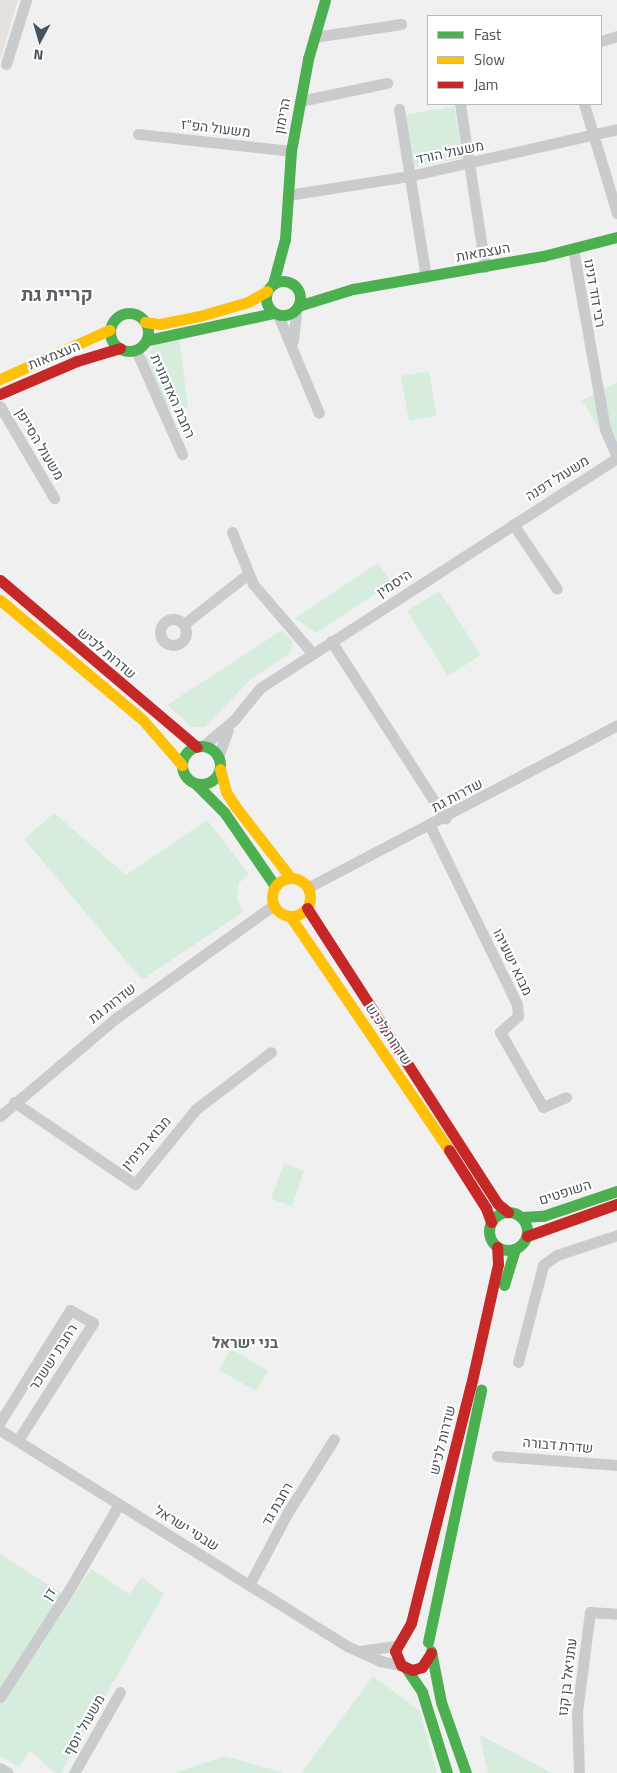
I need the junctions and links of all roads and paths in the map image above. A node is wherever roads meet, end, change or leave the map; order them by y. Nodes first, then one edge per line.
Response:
1 (26, 0) edge
2 (325, 0) edge
3 (401, 24) dead end
4 (617, 36) edge
5 (314, 37) junction
6 (602, 41) edge
7 (6, 64) dead end
8 (388, 83) dead end
9 (300, 101) junction
10 (460, 105) edge
11 (584, 105) edge
12 (399, 109) dead end
13 (617, 129) edge
14 (138, 134) dead end
15 (594, 136) junction
16 (291, 151) junction
17 (468, 164) junction
18 (409, 176) junction
19 (288, 195) junction
20 (617, 213) edge
21 (617, 237) edge
22 (284, 239) junction
23 (573, 249) junction
24 (485, 267) junction
25 (426, 277) junction
26 (294, 285) junction
27 (270, 288) junction
28 (353, 289) junction
29 (297, 308) junction
30 (276, 314) junction
31 (145, 322) junction
32 (109, 330) junction
33 (148, 340) junction
34 (292, 343) junction
35 (120, 348) junction
36 (136, 350) junction
37 (0, 379) edge
38 (0, 394) edge
39 (0, 406) edge
40 (319, 413) dead end
41 (182, 454) dead end
42 (617, 458) edge
43 (54, 498) dead end
44 (513, 524) junction
45 (232, 532) dead end
46 (248, 574) junction
47 (0, 580) edge
48 (557, 589) dead end
49 (0, 600) edge
50 (184, 624) dead end
51 (331, 641) junction
52 (313, 654) junction
53 (234, 720) junction
54 (617, 725) edge
55 (200, 747) junction
56 (218, 757) junction
57 (182, 765) junction
58 (220, 769) junction
59 (196, 784) junction
60 (445, 818) junction
61 (430, 826) junction
62 (290, 877) junction
63 (275, 886) junction
64 (308, 887) junction
65 (274, 905) junction
66 (307, 908) junction
67 (290, 916) junction
68 (271, 1052) dead end
69 (566, 1097) dead end
70 (14, 1102) junction
71 (0, 1116) edge
72 (617, 1191) edge
73 (617, 1204) edge
74 (508, 1212) junction
75 (521, 1218) junction
76 (491, 1222) junction
77 (617, 1235) edge
78 (526, 1236) junction
79 (496, 1247) junction
80 (515, 1249) junction
81 (518, 1362) dead end
82 (0, 1422) edge
83 (0, 1430) edge
84 (334, 1439) dead end
85 (18, 1440) junction
86 (497, 1456) dead end
87 (617, 1465) edge
88 (119, 1504) junction
89 (249, 1585) junction
90 (617, 1614) edge
91 (399, 1642) junction
92 (430, 1647) junction
93 (359, 1651) junction
94 (403, 1667) junction
95 (120, 1692) dead end
96 (0, 1697) edge
97 (0, 1768) edge
98 (8, 1773) edge
99 (74, 1773) edge
100 (448, 1773) edge
101 (466, 1773) edge
102 (579, 1773) edge

1 - 7 street
2 - 5 main road, הרימון
3 - 5 street
4 - 6 street
5 - 9 main road, הרימון
8 - 9 street
9 - 16 main road, הרימון
10 - 17 street
11 - 15 street
12 - 18 street
13 - 15 street, משעול הורד
14 - 16 street, משעול הפ"ז
15 - 17 street, משעול הורד
15 - 20 street
16 - 19 main road, הרימון
17 - 18 street, משעול הורד
17 - 24 street
18 - 19 street, משעול הורד
18 - 25 street
19 - 22 main road, הרימון
21 - 23 main road, העצמאות
22 - 26 main road, הרימון
22 - 27 main road, הרימון
23 - 24 main road, העצמאות
23 - 42 street, רבי דוד דנינו
24 - 25 main road, העצמאות
25 - 28 main road, העצמאות
26 - 27 main road
26 - 28 main road, העצמאות
26 - 29 main road
27 - 30 main road
27 - 31 main road
28 - 29 main road, העצמאות
29 - 30 main road
29 - 34 street
30 - 33 main road
30 - 34 street
31 - 32 main road
31 - 33 main road
32 - 35 main road
32 - 37 main road, העצמאות
33 - 36 main road
34 - 40 street
35 - 36 main road
35 - 38 main road, העצמאות
36 - 41 street, רחבת האדמונית
39 - 43 street, משעול הסייפן
42 - 44 street, משעול דפנה
44 - 48 street
44 - 51 street, היסמין
45 - 46 street
46 - 50 street
46 - 52 street
47 - 55 main road, שדרות לכיש
49 - 57 main road, שדרות לכיש
51 - 52 street, היסמין
51 - 60 street
52 - 53 street, היסמין
53 - 55 street, היסמין
53 - 56 street, היסמין
54 - 60 street, שדרות גת
55 - 56 main road
55 - 57 main road
56 - 58 main road
57 - 59 main road
58 - 59 main road
58 - 62 main road
59 - 63 main road
60 - 61 street, שדרות גת
61 - 64 street, שדרות גת
61 - 69 street, מבוא ישעיהו
62 - 63 main road
62 - 64 main road
63 - 65 main road
64 - 66 main road
65 - 67 main road
65 - 70 street, שדרות גת
66 - 67 main road
66 - 74 main road, שדרות לכיש
67 - 76 main road, שדרות לכיש
68 - 70 street, מבוא בנימין
70 - 71 street, שדרות גת
72 - 75 main road, השופטים
73 - 78 main road, השופטים
74 - 75 main road
74 - 76 main road
75 - 78 main road
76 - 79 main road
77 - 81 street
78 - 80 main road
79 - 80 main road
79 - 91 main road, שדרות לכיש
80 - 92 main road, שדרות לכיש
82 - 85 street, רחבת יששכר
83 - 85 street, שבטי ישראל
84 - 89 street, רחבת גד
85 - 88 street, שבטי ישראל
86 - 87 street, שדרת דבורה
88 - 89 street, שבטי ישראל
88 - 96 street, דן
89 - 93 street, שבטי ישראל
90 - 102 street, עתניאל בן קנז
91 - 92 main road
91 - 93 street
91 - 94 main road
92 - 94 main road
92 - 101 main road, שדרות לכיש
93 - 94 street, שבטי ישראל
94 - 100 main road
95 - 99 street, משעול יוסף
97 - 98 street

